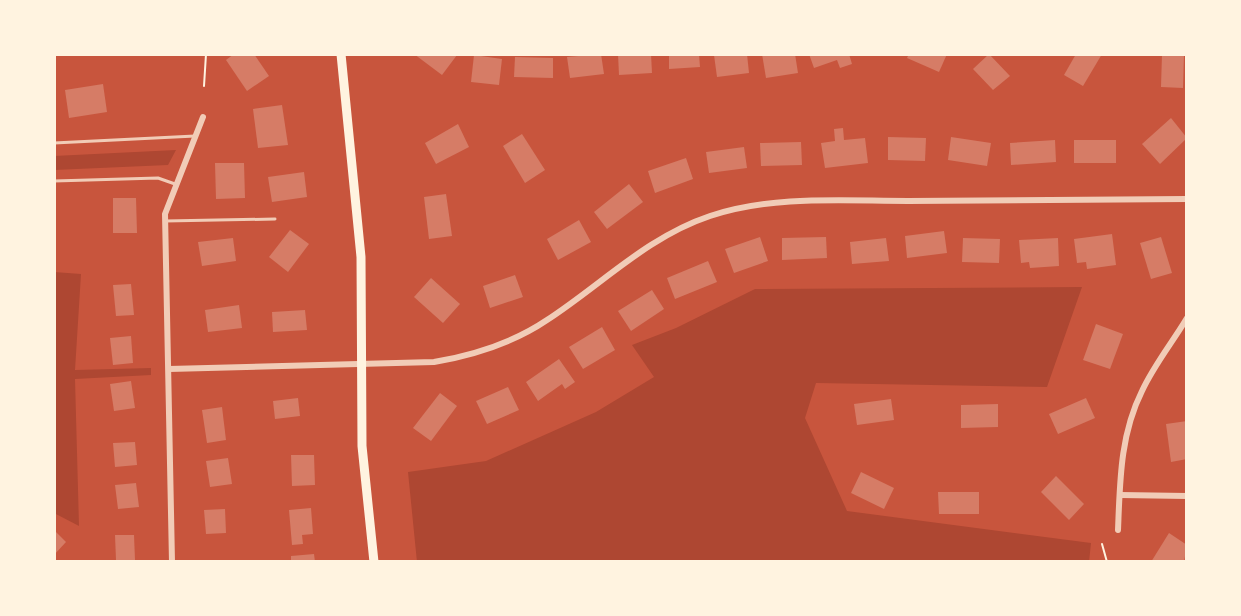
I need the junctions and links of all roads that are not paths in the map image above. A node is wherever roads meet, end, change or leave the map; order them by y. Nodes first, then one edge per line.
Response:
1 (341, 54) edge
2 (203, 117) dead end
3 (195, 136) junction
4 (54, 143) edge
5 (54, 181) edge
6 (175, 184) junction
7 (1187, 199) edge
8 (275, 219) dead end
9 (165, 221) junction
10 (1187, 318) edge
11 (360, 364) junction
12 (169, 369) junction
13 (1120, 495) junction
14 (1187, 496) edge
15 (1118, 530) dead end
16 (172, 562) edge
17 (374, 562) edge

1 - 11 main road
2 - 3 street
3 - 4 lane
3 - 6 street
5 - 6 lane
6 - 9 street
7 - 11 street
8 - 9 lane
9 - 12 street
10 - 13 street
11 - 12 street
11 - 17 main road
12 - 16 street
13 - 14 street
13 - 15 street

